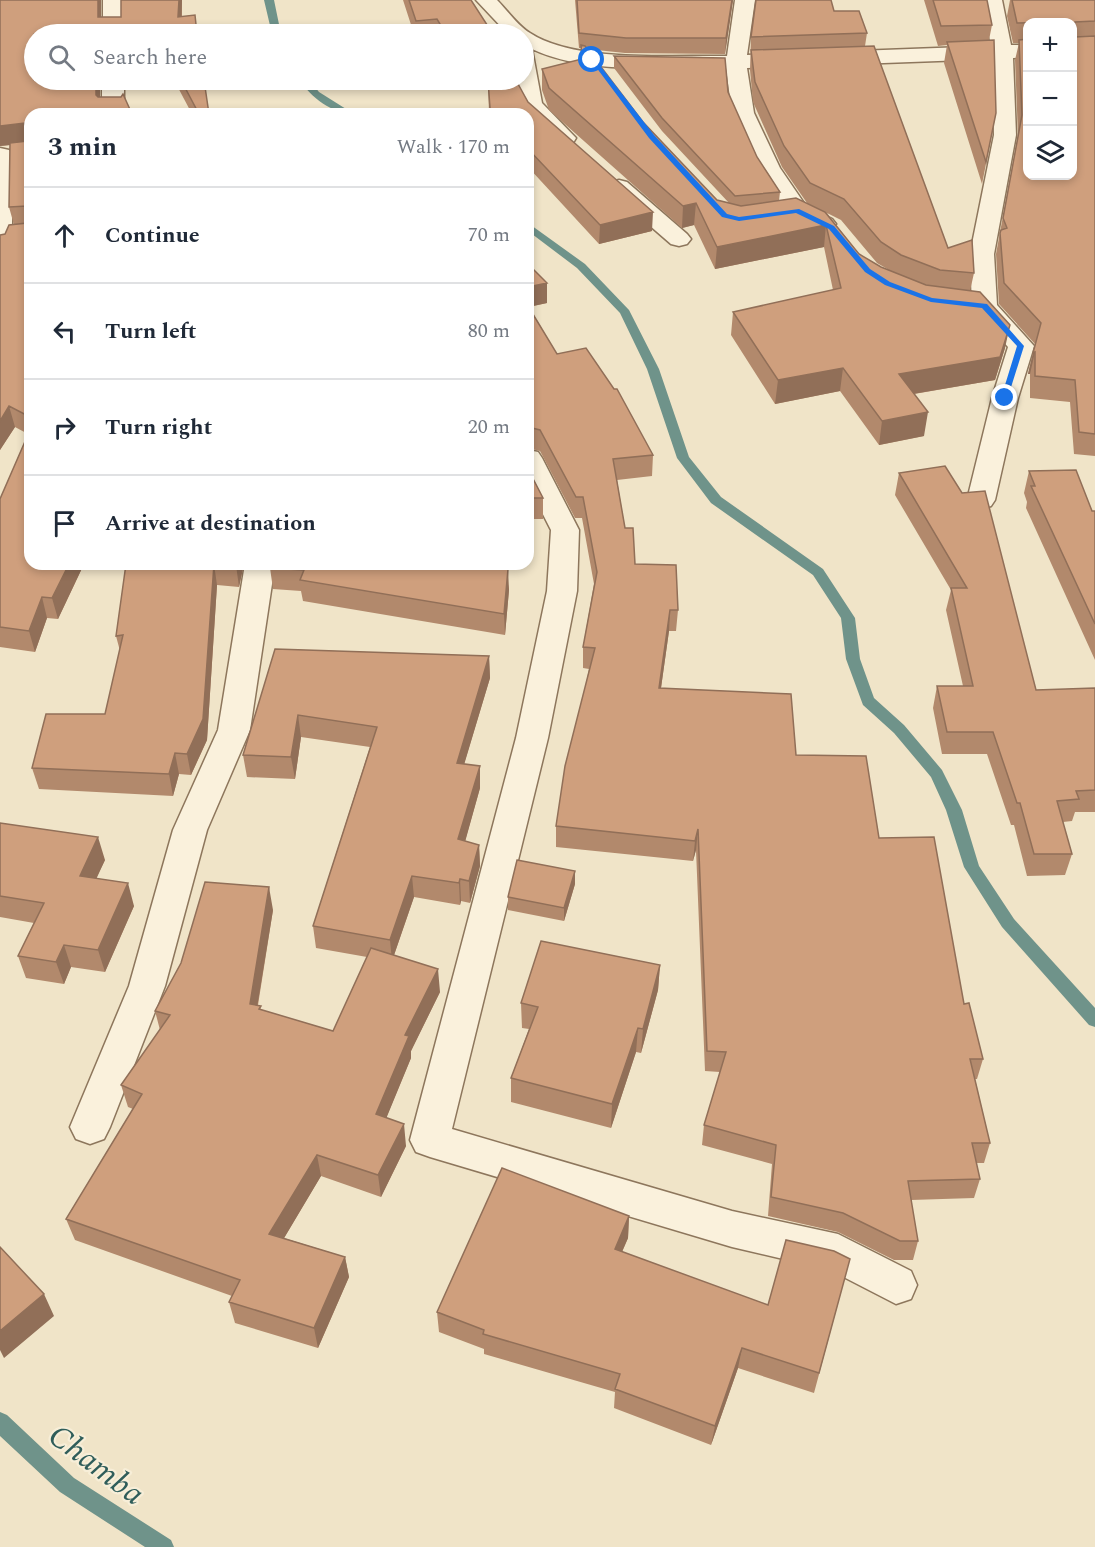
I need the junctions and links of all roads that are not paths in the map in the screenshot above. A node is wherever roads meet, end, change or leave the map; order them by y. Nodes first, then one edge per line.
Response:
1 (113, 0) edge
2 (486, 0) edge
3 (745, 0) edge
4 (992, 0) edge
5 (113, 24) edge
6 (509, 24) edge
7 (534, 42) edge
8 (1023, 51) edge
9 (1002, 52) junction
10 (592, 60) junction
11 (736, 62) junction
12 (612, 86) edge
13 (113, 90) edge
14 (529, 90) edge
15 (113, 108) edge
16 (534, 108) edge
17 (534, 108) edge
18 (581, 153) edge
19 (7, 154) edge
20 (608, 176) edge
21 (797, 211) junction
22 (774, 214) edge
23 (680, 239) dead end
24 (7, 240) edge
25 (844, 243) edge
26 (534, 470) edge
27 (981, 500) edge
28 (259, 570) edge
29 (90, 1127) dead end
30 (896, 1285) dead end

1 - 5 street
2 - 6 street
3 - 11 street
4 - 9 street
7 - 10 street
8 - 9 street
9 - 11 street
9 - 27 street
10 - 11 street
10 - 12 street
11 - 21 street
13 - 15 street
14 - 16 street
17 - 18 street
19 - 24 street
20 - 23 street
21 - 22 street
21 - 25 street
26 - 30 street
28 - 29 street

